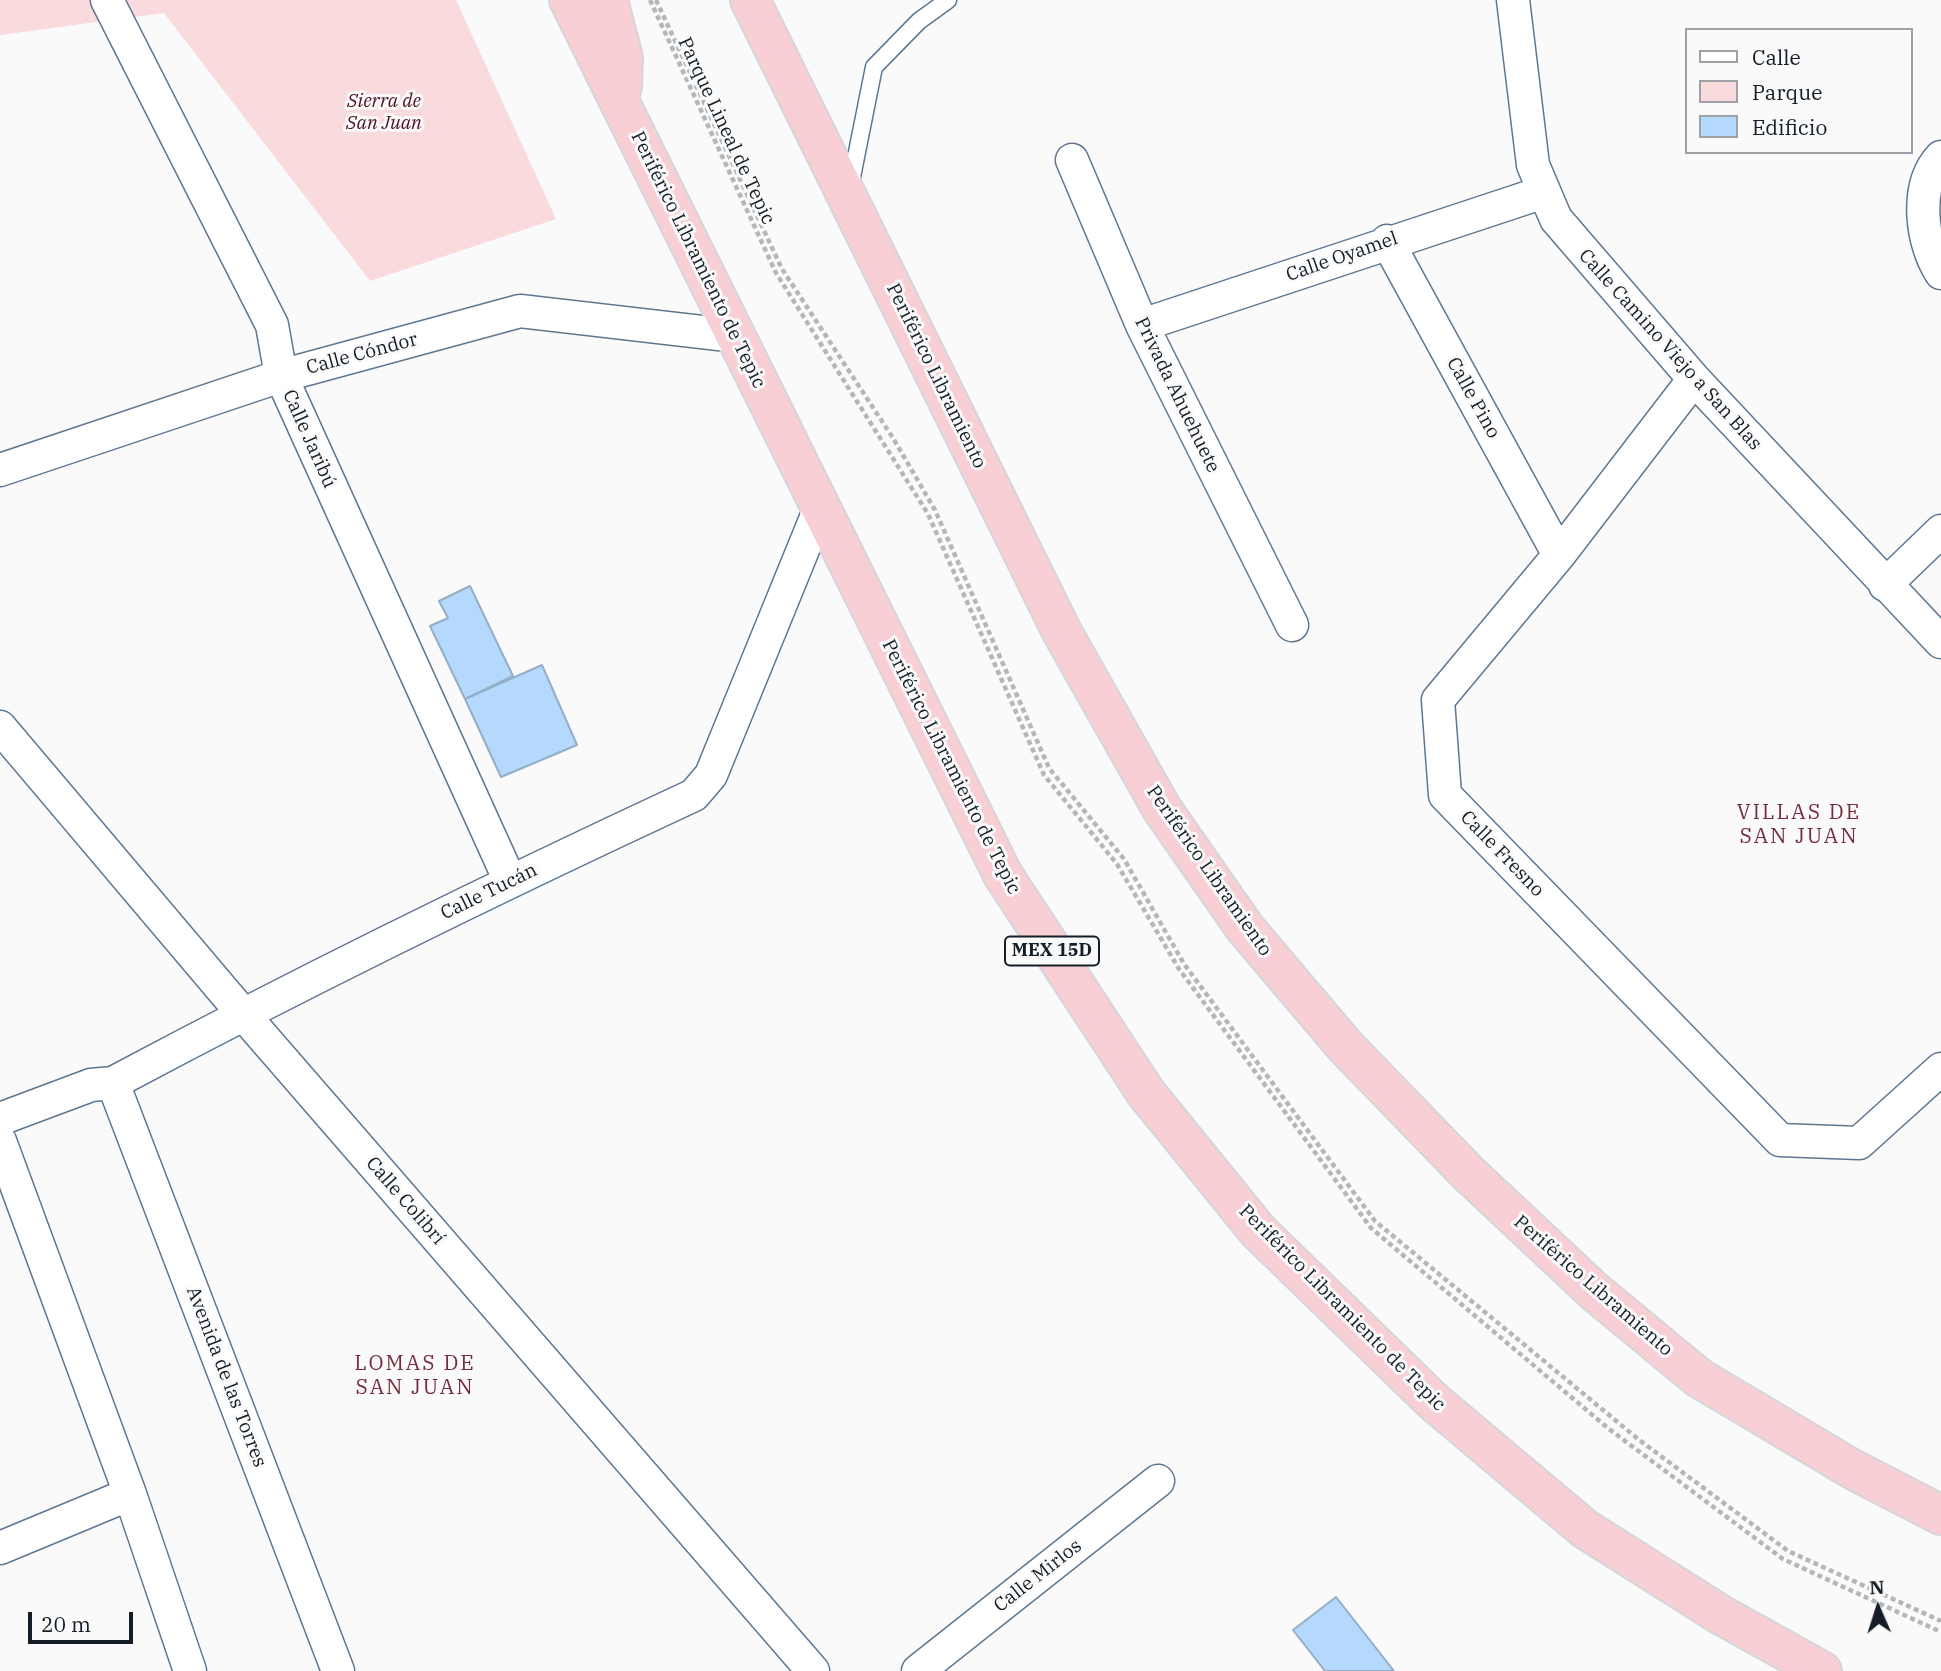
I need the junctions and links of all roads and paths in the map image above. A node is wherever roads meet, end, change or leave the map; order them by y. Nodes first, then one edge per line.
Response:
1 (107, 0) edge
2 (569, 0) edge
3 (608, 0) edge
4 (650, 0) edge
5 (656, 0) edge
6 (735, 0) edge
7 (750, 0) edge
8 (948, 0) edge
9 (1513, 0) edge
10 (772, 41) junction
11 (621, 103) junction
12 (1941, 157) edge
13 (1072, 160) dead end
14 (1544, 192) junction
15 (848, 197) junction
16 (1387, 241) junction
17 (1941, 273) edge
18 (1142, 325) junction
19 (736, 336) junction
20 (281, 376) junction
21 (1694, 379) junction
22 (0, 470) edge
23 (820, 508) junction
24 (1941, 531) edge
25 (1559, 555) junction
26 (1885, 585) junction
27 (1292, 625) dead end
28 (1941, 642) edge
29 (0, 727) edge
30 (510, 881) junction
31 (243, 1014) junction
32 (1941, 1069) edge
33 (113, 1083) junction
34 (0, 1119) edge
35 (0, 1141) edge
36 (1158, 1481) dead end
37 (130, 1494) junction
38 (1941, 1515) edge
39 (0, 1548) edge
40 (190, 1671) edge
41 (338, 1671) edge
42 (813, 1671) edge
43 (918, 1671) edge
44 (1822, 1671) edge

1 - 20 street, Calle Jaribú
2 - 11 highway, Periférico Libramiento de Tepic / MEX 15D
3 - 11 highway
4 - 5 path, Parque Lineal de Tepic
6 - 10 highway
7 - 10 highway, Periférico Libramiento
8 - 15 lane
9 - 14 street, Calle Camino Viejo a San Blas
10 - 15 highway, Periférico Libramiento
11 - 19 highway, Periférico Libramiento de Tepic / MEX 15D
12 - 17 street
13 - 18 street, Privada Ahuehuete
14 - 16 street, Calle Oyamel
14 - 21 street, Calle Camino Viejo a San Blas
15 - 38 highway, Periférico Libramiento
16 - 18 street, Calle Oyamel
16 - 25 street, Calle Pino
18 - 27 street, Privada Ahuehuete
19 - 20 street, Calle Cóndor
19 - 23 highway, Periférico Libramiento de Tepic / MEX 15D
20 - 22 street, Calle Cóndor
20 - 30 street, Calle Jaribú
21 - 25 street, Calle Fresno
21 - 26 street, Calle Camino Viejo a San Blas
23 - 30 street, Calle Tucán
23 - 44 highway, Periférico Libramiento de Tepic / MEX 15D
24 - 26 street
25 - 32 street, Calle Fresno
26 - 28 street, Calle Camino Viejo a San Blas
29 - 31 street, Calle Colibrí
30 - 31 street, Calle Tucán
31 - 33 street, Calle Tucán
31 - 42 street, Calle Colibrí
33 - 34 street, Calle Tucán
33 - 41 street, Avenida de las Torres
35 - 37 street
36 - 43 street, Calle Mirlos
37 - 39 street
37 - 40 street

